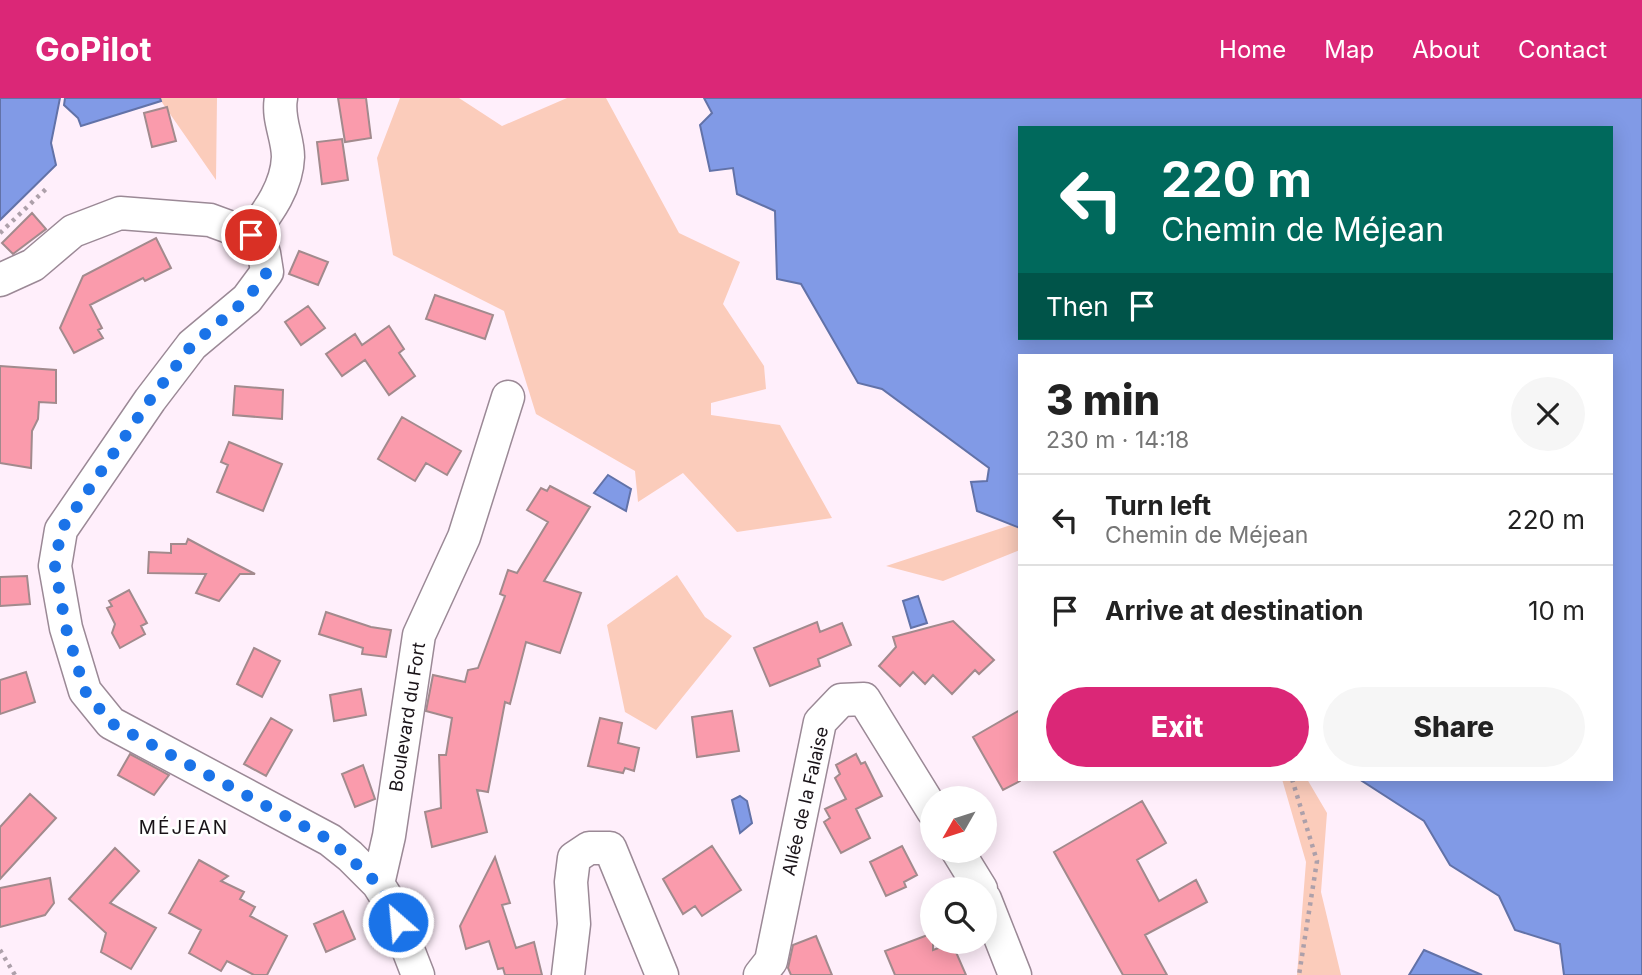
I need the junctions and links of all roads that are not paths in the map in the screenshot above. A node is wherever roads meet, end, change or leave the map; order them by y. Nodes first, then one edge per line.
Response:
1 (281, 98) edge
2 (251, 235) junction
3 (0, 280) edge
4 (508, 397) dead end
5 (920, 790) edge
6 (378, 884) junction
7 (997, 929) edge
8 (418, 975) edge
9 (568, 975) edge
10 (663, 975) edge
11 (760, 975) edge
12 (1015, 975) edge

1 - 2 street
2 - 3 street
2 - 6 street
4 - 6 street, Boulevard du Fort
5 - 11 street, Allée de la Falaise
6 - 8 street
7 - 12 street
9 - 10 street

